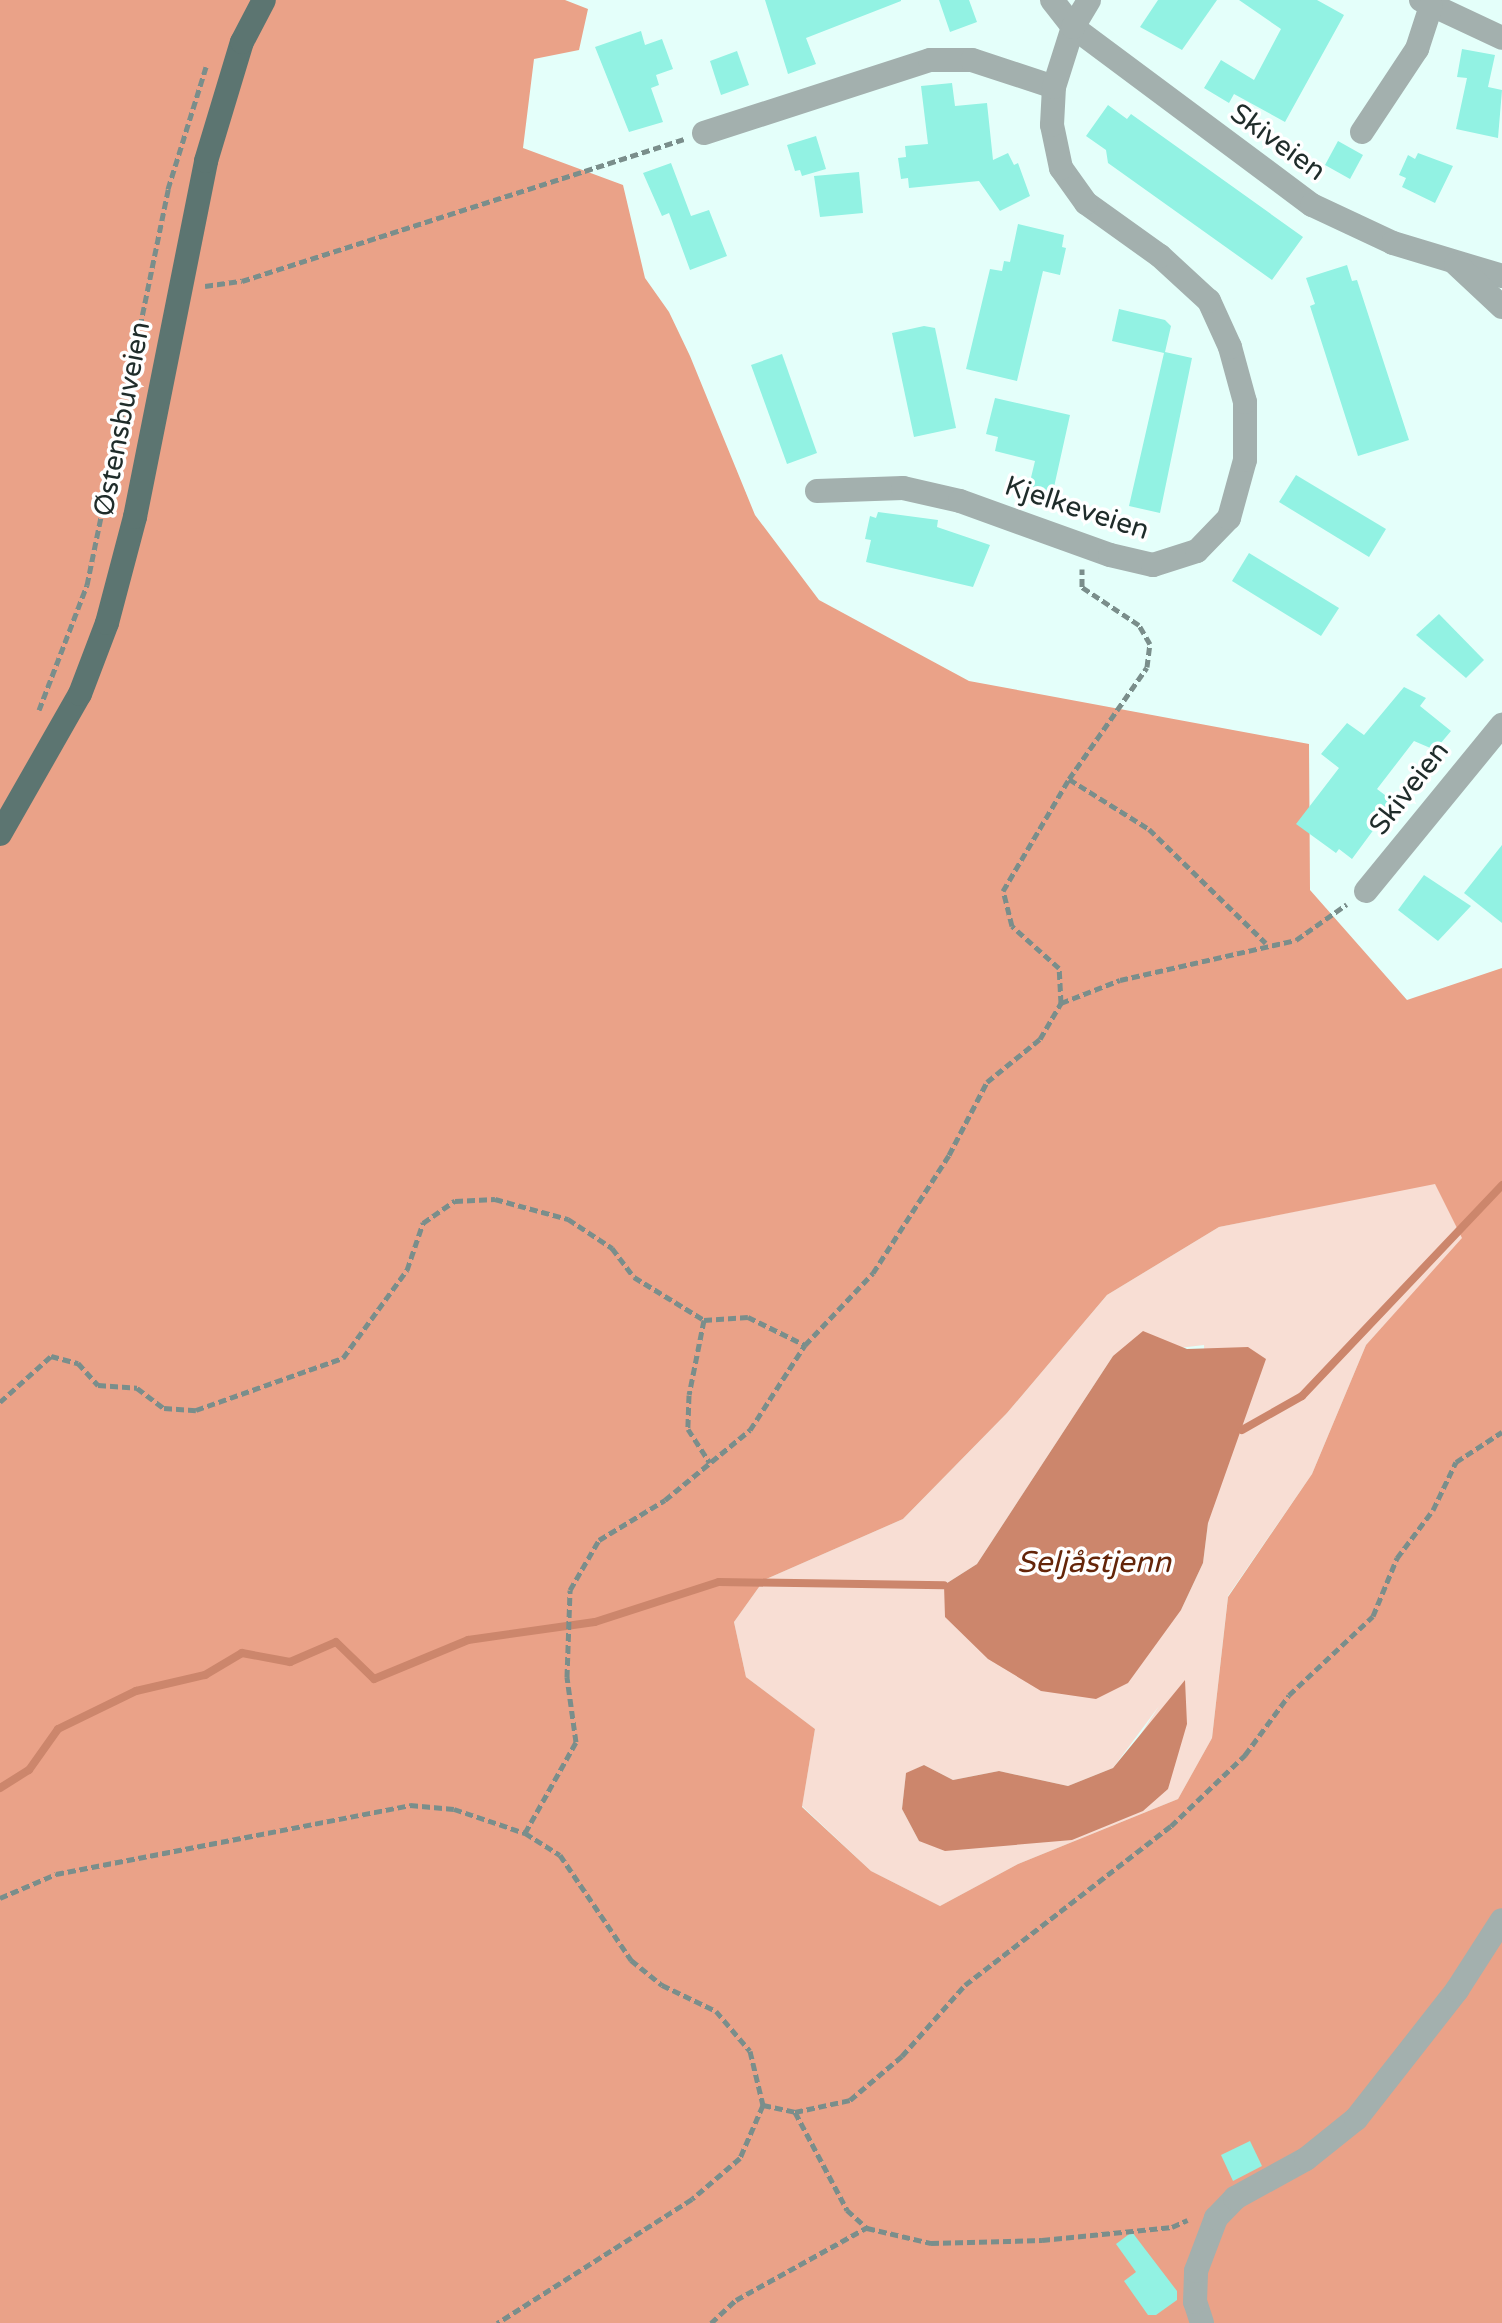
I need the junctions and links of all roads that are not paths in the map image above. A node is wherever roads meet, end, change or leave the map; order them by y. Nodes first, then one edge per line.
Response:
1 (264, 0) edge
2 (1052, 0) edge
3 (1089, 0) edge
4 (1426, 3) edge
5 (1073, 27) junction
6 (1502, 38) edge
7 (1054, 87) junction
8 (1362, 132) dead end
9 (704, 133) road end
10 (1454, 262) junction
11 (1502, 276) edge
12 (1502, 307) edge
13 (817, 491) dead end
14 (1502, 725) edge
15 (0, 834) edge
16 (1366, 891) road end
17 (1502, 1920) edge
18 (1202, 2323) edge

1 - 15 main road, Østensbuveien
2 - 5 street, Skiveien
3 - 5 street, Kjelkeveien
4 - 6 street
4 - 8 street
5 - 7 street, Kjelkeveien
5 - 10 street, Skiveien
7 - 9 street
7 - 13 street, Kjelkeveien
10 - 11 street, Skiveien
10 - 12 street
14 - 16 street, Skiveien
17 - 18 street

